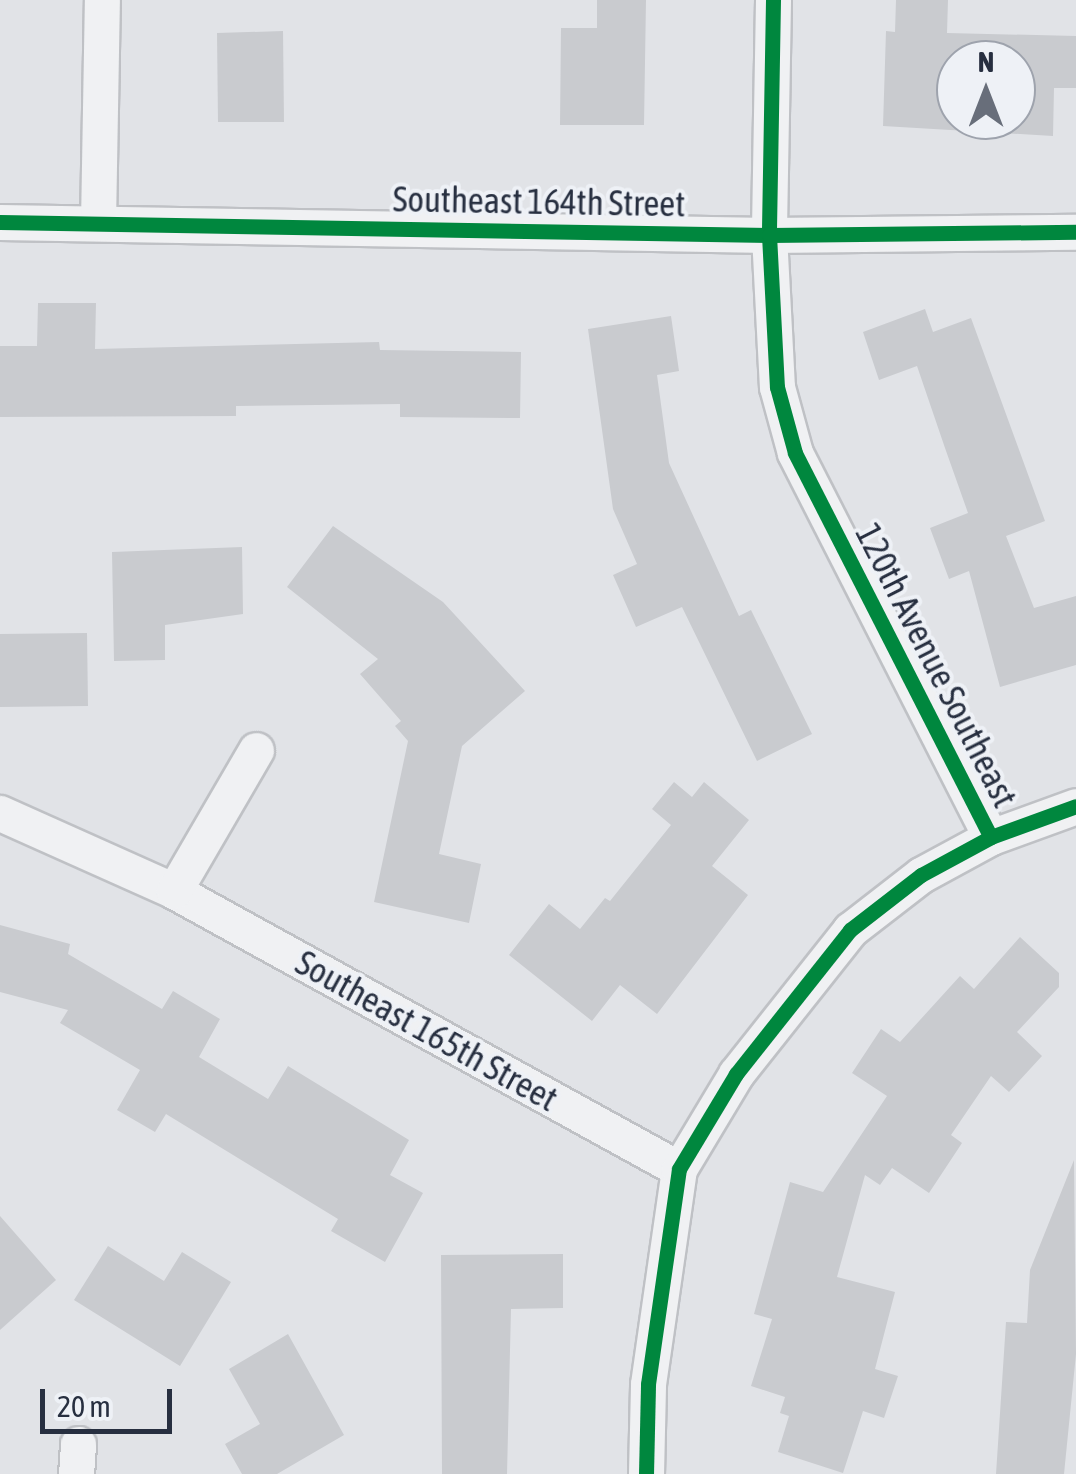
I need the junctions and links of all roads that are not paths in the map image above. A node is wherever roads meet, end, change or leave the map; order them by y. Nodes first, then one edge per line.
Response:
1 (102, 0) edge
2 (773, 0) edge
3 (0, 222) edge
4 (98, 223) junction
5 (1076, 232) edge
6 (769, 236) junction
7 (256, 750) dead end
8 (1076, 806) edge
9 (0, 813) edge
10 (991, 836) junction
11 (174, 891) junction
12 (679, 1169) junction
13 (646, 1474) edge

1 - 4 street
2 - 6 street, 120th Avenue Southeast
3 - 4 street, Southeast 164th Street
4 - 6 street, Southeast 164th Street
5 - 6 street, Southeast 164th Street
6 - 10 street, 120th Avenue Southeast
7 - 11 street
8 - 10 street
9 - 11 street, Southeast 165th Street
10 - 12 street, 120th Avenue Southeast
11 - 12 street, Southeast 165th Street
12 - 13 street, 120th Avenue Southeast

